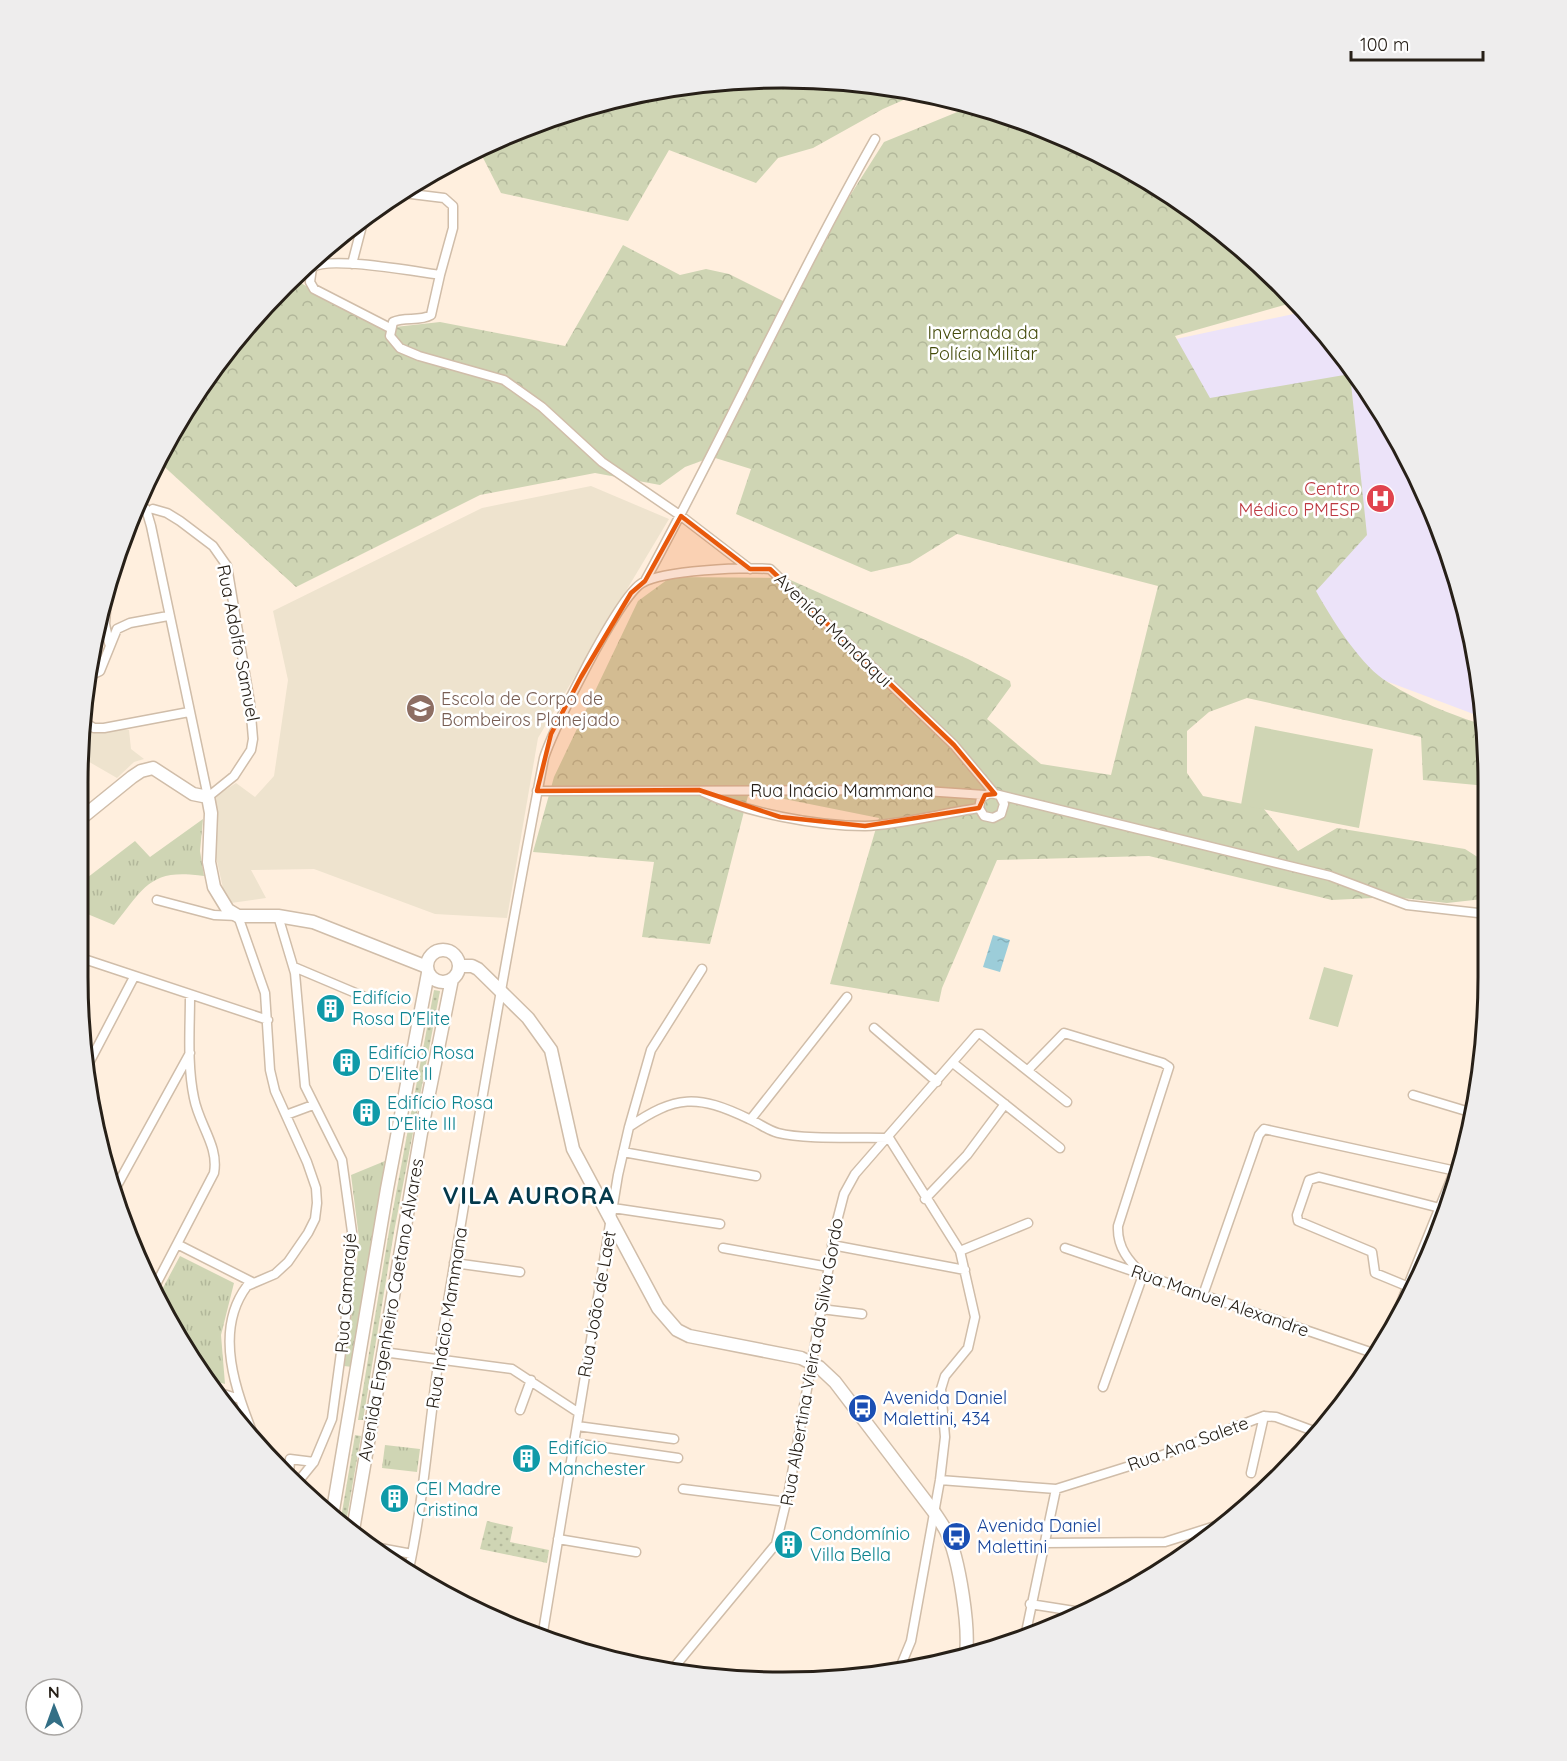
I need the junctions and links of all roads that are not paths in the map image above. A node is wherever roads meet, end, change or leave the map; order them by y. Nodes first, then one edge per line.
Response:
1 (875, 139) dead end
2 (415, 195) edge
3 (360, 232) edge
4 (322, 264) edge
5 (352, 264) junction
6 (310, 275) edge
7 (440, 275) junction
8 (390, 328) junction
9 (145, 509) edge
10 (150, 509) junction
11 (681, 516) junction
12 (750, 569) junction
13 (645, 581) junction
14 (168, 616) junction
15 (106, 629) edge
16 (110, 644) junction
17 (98, 672) edge
18 (189, 712) junction
19 (91, 726) edge
20 (699, 790) junction
21 (537, 791) junction
22 (985, 795) junction
23 (997, 795) junction
24 (208, 797) junction
25 (979, 808) junction
26 (88, 813) edge
27 (157, 900) dead end
28 (1478, 913) edge
29 (238, 915) junction
30 (278, 916) junction
31 (88, 961) edge
32 (459, 966) junction
33 (294, 968) junction
34 (702, 969) dead end
35 (428, 970) junction
36 (134, 977) junction
37 (452, 979) junction
38 (501, 992) junction
39 (190, 996) junction
40 (365, 997) dead end
41 (847, 997) dead end
42 (268, 1020) junction
43 (873, 1028) dead end
44 (190, 1053) junction
45 (93, 1056) edge
46 (953, 1063) junction
47 (1028, 1070) junction
48 (937, 1082) junction
49 (1413, 1095) dead end
50 (1067, 1102) dead end
51 (1005, 1104) junction
52 (313, 1105) junction
53 (1465, 1111) edge
54 (286, 1115) junction
55 (751, 1119) junction
56 (629, 1127) junction
57 (889, 1138) junction
58 (1060, 1149) dead end
59 (623, 1152) junction
60 (1451, 1170) edge
61 (756, 1176) dead end
62 (119, 1181) edge
63 (925, 1199) junction
64 (1440, 1208) edge
65 (612, 1214) junction
66 (1028, 1223) dead end
67 (720, 1224) dead end
68 (177, 1244) junction
69 (832, 1245) junction
70 (723, 1248) dead end
71 (1065, 1248) dead end
72 (960, 1251) junction
73 (454, 1263) junction
74 (829, 1267) junction
75 (965, 1270) junction
76 (520, 1272) dead end
77 (1143, 1275) junction
78 (1411, 1276) edge
79 (158, 1281) edge
80 (252, 1282) junction
81 (1203, 1295) junction
82 (821, 1309) junction
83 (862, 1315) dead end
84 (383, 1352) junction
85 (1369, 1352) edge
86 (439, 1360) junction
87 (812, 1362) junction
88 (531, 1380) junction
89 (1103, 1387) dead end
90 (228, 1395) edge
91 (240, 1399) junction
92 (520, 1410) dead end
93 (579, 1413) junction
94 (1264, 1416) junction
95 (248, 1420) edge
96 (577, 1426) junction
97 (348, 1427) junction
98 (370, 1430) junction
99 (1311, 1430) edge
100 (674, 1439) dead end
101 (574, 1443) junction
102 (678, 1458) dead end
103 (314, 1462) junction
104 (288, 1465) edge
105 (1251, 1473) dead end
106 (302, 1478) edge
107 (940, 1480) junction
108 (683, 1488) dead end
109 (1056, 1489) junction
110 (787, 1502) junction
111 (334, 1507) edge
112 (934, 1512) junction
113 (354, 1524) edge
114 (1208, 1528) edge
115 (558, 1539) junction
116 (1044, 1543) junction
117 (390, 1550) edge
118 (636, 1552) dead end
119 (412, 1554) junction
120 (410, 1563) edge
121 (1030, 1604) junction
122 (1070, 1610) edge
123 (1026, 1629) edge
124 (543, 1630) edge
125 (966, 1648) edge
126 (902, 1662) edge
127 (677, 1664) edge

1 - 11 street
2 - 7 street
3 - 5 street
4 - 5 street
5 - 7 street
6 - 8 street
7 - 8 street
8 - 11 street
9 - 10 street, Rua Adolfo Samuel
10 - 14 street
10 - 24 street, Rua Adolfo Samuel
11 - 12 street
11 - 13 street
12 - 13 street, Avenida Mandaqui
12 - 23 street, Avenida Mandaqui
13 - 21 street
14 - 16 street
14 - 18 street
15 - 16 street
16 - 17 street
18 - 19 street
18 - 24 street
20 - 21 street, Rua Inácio Mammana
20 - 22 street, Rua Inácio Mammana
20 - 25 street, Rua Inácio Mammana
21 - 38 street, Rua Inácio Mammana
22 - 23 street, Rua Inácio Mammana
22 - 25 street
23 - 25 street, Rua Inácio Mammana
23 - 28 street
24 - 26 street
24 - 29 street
27 - 29 street
29 - 30 street
29 - 42 street
30 - 33 street, Rua Camarajé
30 - 35 street
31 - 36 street
32 - 35 street
32 - 37 street
32 - 38 street
33 - 40 street
33 - 52 street, Rua Camarajé
34 - 56 street, Rua João de Laet
35 - 37 street
35 - 97 street, Avenida Engenheiro Caetano Alvares
36 - 39 street
36 - 45 street
37 - 84 street, Avenida Engenheiro Caetano Alvares
38 - 65 street
38 - 73 street, Rua Inácio Mammana
39 - 42 street
39 - 44 street
41 - 55 street
42 - 54 street
43 - 48 street
44 - 62 street
44 - 68 street
46 - 47 street, Rua Albertina Vieira da Silva Gordo
46 - 48 street, Rua Albertina Vieira da Silva Gordo
46 - 51 street
47 - 50 street
47 - 77 street
48 - 57 street, Rua Albertina Vieira da Silva Gordo
49 - 53 street
51 - 58 street
51 - 63 street
52 - 54 street
52 - 103 street, Rua Camarajé
54 - 80 street
55 - 56 street
55 - 57 street
56 - 59 street, Rua João de Laet
57 - 63 street
57 - 69 street, Rua Albertina Vieira da Silva Gordo
59 - 61 street
59 - 65 street, Rua João de Laet
60 - 81 street
63 - 72 street
64 - 78 street
65 - 67 street
65 - 87 street
65 - 93 street, Rua João de Laet
66 - 72 street
68 - 79 street
68 - 80 street
69 - 74 street, Rua Albertina Vieira da Silva Gordo
69 - 75 street
70 - 74 street
71 - 77 street, Rua Manuel Alexandre
72 - 75 street
73 - 76 street
73 - 86 street, Rua Inácio Mammana
74 - 82 street, Rua Albertina Vieira da Silva Gordo
75 - 107 street
77 - 81 street, Rua Manuel Alexandre
77 - 89 street
80 - 91 street
81 - 85 street, Rua Manuel Alexandre
82 - 83 street
82 - 87 street, Rua Albertina Vieira da Silva Gordo
84 - 86 street
84 - 98 street, Avenida Engenheiro Caetano Alvares
86 - 88 street
86 - 119 street, Rua Inácio Mammana
87 - 110 street, Rua Albertina Vieira da Silva Gordo
87 - 112 street
88 - 92 street
88 - 93 street
90 - 91 street
91 - 95 street
93 - 96 street, Rua João de Laet
94 - 99 street, Rua Ana Salete
94 - 105 street
94 - 109 street, Rua Ana Salete
96 - 100 street
96 - 101 street, Rua João de Laet
97 - 98 street
97 - 111 street, Avenida Engenheiro Caetano Alvares
98 - 113 street, Avenida Engenheiro Caetano Alvares
101 - 102 street
101 - 115 street, Rua João de Laet
103 - 104 street
103 - 106 street, Rua Camarajé
107 - 109 street
107 - 112 street
108 - 110 street
109 - 116 street
110 - 127 street, Rua Albertina Vieira da Silva Gordo
112 - 125 street
112 - 126 street
114 - 116 street
115 - 118 street
115 - 124 street, Rua João de Laet
116 - 121 street
117 - 119 street
119 - 120 street, Rua Inácio Mammana
121 - 122 street
121 - 123 street

